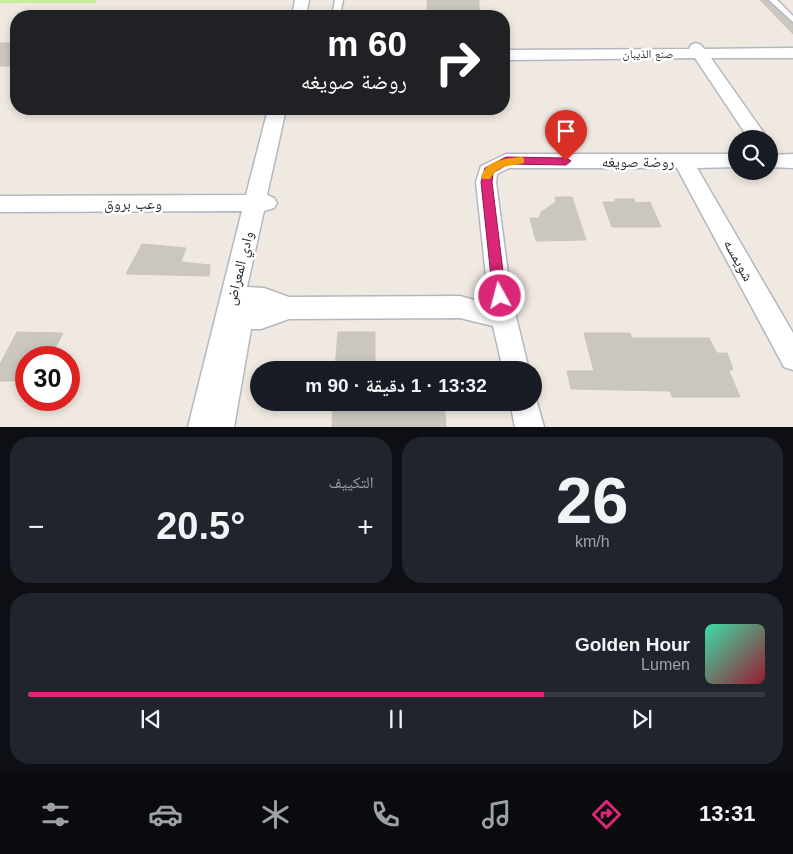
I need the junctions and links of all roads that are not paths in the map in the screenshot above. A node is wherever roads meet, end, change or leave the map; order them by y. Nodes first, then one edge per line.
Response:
1 (773, 0) edge
2 (793, 20) edge
3 (510, 48) edge
4 (793, 48) edge
5 (698, 51) junction
6 (793, 53) edge
7 (510, 55) edge
8 (276, 115) edge
9 (285, 115) edge
10 (753, 130) edge
11 (728, 161) edge
12 (684, 162) junction
13 (0, 204) edge
14 (259, 210) junction
15 (0, 216) edge
16 (501, 306) junction
17 (237, 308) junction
18 (793, 358) edge
19 (514, 361) edge
20 (526, 411) edge
21 (202, 426) edge
22 (219, 426) edge
23 (530, 426) edge

1 - 2 lane
3 - 5 street, صنع الذيبان
4 - 5 street, صنع الذيبان
5 - 6 street, صنع الذيبان
5 - 7 street, صنع الذيبان
5 - 10 street
8 - 14 street, وادي المعراض
9 - 14 street, وادي المعراض
11 - 12 street, روضة صويغه
12 - 16 street, روضة صويغه
12 - 18 street, شويمسه
13 - 14 street, وعب بروق
14 - 15 street, وعب بروق
14 - 17 street, وادي المعراض
16 - 17 street
16 - 19 street, روضة صويغه
17 - 21 street, وادي المعراض
17 - 22 street, وادي المعراض
20 - 23 street

